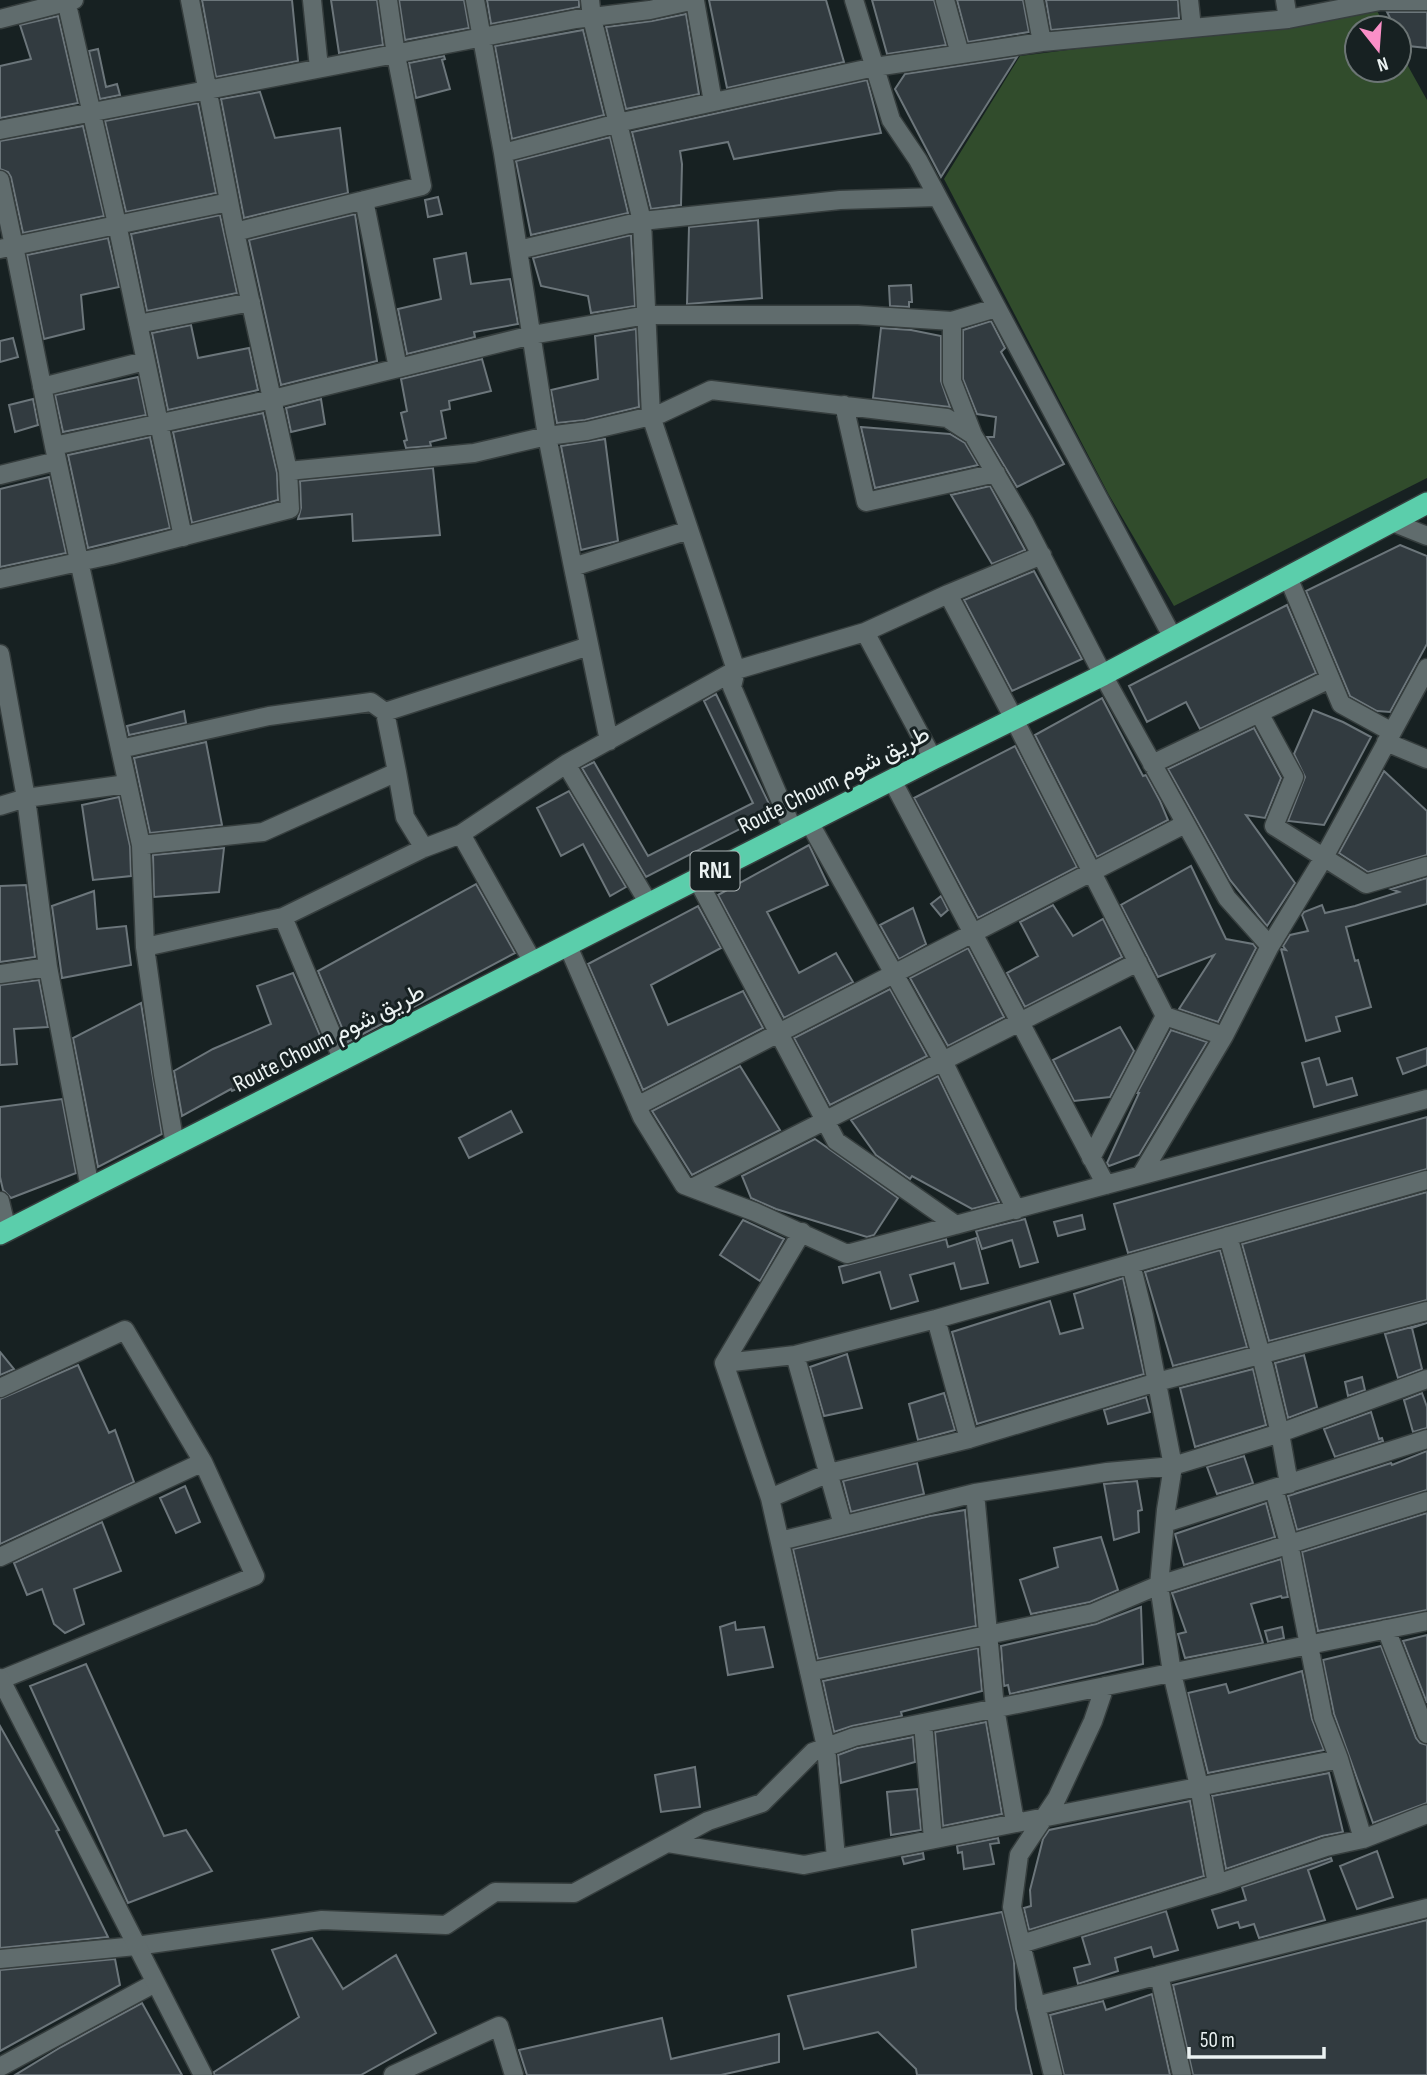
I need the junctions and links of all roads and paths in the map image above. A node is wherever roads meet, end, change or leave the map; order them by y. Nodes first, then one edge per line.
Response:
1 (69, 0) edge
2 (190, 0) edge
3 (312, 0) edge
4 (388, 0) edge
5 (475, 0) edge
6 (695, 0) edge
7 (854, 0) edge
8 (945, 0) edge
9 (1034, 0) edge
10 (1189, 0) edge
11 (1285, 0) edge
12 (1380, 0) edge
13 (1427, 1) edge
14 (591, 9) edge
15 (0, 19) edge
16 (1288, 19) junction
17 (1192, 28) junction
18 (482, 38) junction
19 (1042, 42) junction
20 (960, 54) junction
21 (396, 55) junction
22 (318, 68) junction
23 (875, 68) junction
24 (207, 89) junction
25 (713, 102) junction
26 (91, 113) junction
27 (617, 123) junction
28 (0, 130) edge
29 (503, 153) junction
30 (0, 180) edge
31 (937, 197) junction
32 (364, 200) junction
33 (229, 202) junction
34 (642, 221) junction
35 (117, 224) junction
36 (235, 232) junction
37 (7, 247) edge
38 (518, 250) junction
39 (251, 302) junction
40 (996, 307) junction
41 (646, 316) junction
42 (952, 321) junction
43 (138, 324) junction
44 (531, 335) junction
45 (145, 361) junction
46 (398, 368) junction
47 (42, 387) junction
48 (273, 398) junction
49 (844, 405) junction
50 (651, 416) junction
51 (158, 424) junction
52 (973, 435) junction
53 (547, 436) junction
54 (55, 454) junction
55 (288, 471) junction
56 (996, 473) junction
57 (0, 474) edge
58 (1427, 503) edge
59 (1392, 522) junction
60 (689, 530) junction
61 (1427, 536) edge
62 (183, 537) junction
63 (1042, 555) junction
64 (81, 562) junction
65 (573, 567) junction
66 (1287, 578) junction
67 (0, 579) edge
68 (948, 594) junction
69 (865, 632) junction
70 (1173, 638) junction
71 (589, 646) junction
72 (0, 654) edge
73 (1427, 668) edge
74 (736, 670) junction
75 (1103, 675) junction
76 (1330, 679) junction
77 (385, 712) junction
78 (1259, 713) junction
79 (1014, 719) junction
80 (1389, 737) junction
81 (609, 741) junction
82 (120, 749) junction
83 (933, 759) junction
84 (1427, 759) edge
85 (566, 764) junction
86 (1152, 764) junction
87 (397, 772) junction
88 (892, 780) junction
89 (127, 784) junction
90 (26, 798) junction
91 (0, 806) edge
92 (1185, 824) junction
93 (801, 826) junction
94 (461, 835) junction
95 (141, 845) junction
96 (424, 849) junction
97 (1323, 859) junction
98 (1427, 866) edge
99 (1092, 872) junction
100 (697, 880) junction
101 (649, 904) junction
102 (283, 917) junction
103 (973, 933) junction
104 (568, 946) junction
105 (1270, 946) junction
106 (145, 947) junction
107 (1138, 962) junction
108 (534, 964) junction
109 (48, 967) junction
110 (895, 973) junction
111 (0, 974) edge
112 (1166, 1016) junction
113 (1020, 1022) junction
114 (779, 1032) junction
115 (1224, 1036) junction
116 (343, 1061) junction
117 (943, 1061) junction
118 (1427, 1099) edge
119 (637, 1106) junction
120 (825, 1121) junction
121 (175, 1145) junction
122 (1091, 1158) junction
123 (1141, 1175) junction
124 (1427, 1180) edge
125 (1105, 1185) junction
126 (90, 1188) junction
127 (692, 1188) junction
128 (0, 1201) edge
129 (1016, 1210) junction
130 (956, 1225) junction
131 (4, 1232) edge
132 (802, 1232) junction
133 (1228, 1236) junction
134 (1130, 1264) junction
135 (1427, 1311) edge
136 (936, 1319) junction
137 (795, 1355) junction
138 (1261, 1355) junction
139 (724, 1363) junction
140 (1427, 1379) edge
141 (1157, 1382) junction
142 (0, 1388) edge
143 (1280, 1433) junction
144 (969, 1439) junction
145 (1427, 1439) edge
146 (203, 1462) junction
147 (1173, 1466) junction
148 (829, 1473) junction
149 (1281, 1487) junction
150 (975, 1493) junction
151 (770, 1498) junction
152 (1427, 1501) edge
153 (1165, 1524) junction
154 (844, 1525) junction
155 (780, 1541) junction
156 (1289, 1543) junction
157 (0, 1557) edge
158 (1159, 1585) junction
159 (1427, 1621) edge
160 (1386, 1629) junction
161 (990, 1636) junction
162 (1309, 1645) junction
163 (809, 1672) junction
164 (1172, 1673) junction
165 (0, 1679) edge
166 (1105, 1686) junction
167 (996, 1708) junction
168 (923, 1723) junction
169 (1427, 1734) edge
170 (826, 1747) junction
171 (1339, 1759) junction
172 (1199, 1786) junction
173 (1427, 1814) edge
174 (1045, 1816) junction
175 (1015, 1822) junction
176 (933, 1839) junction
177 (1363, 1839) junction
178 (668, 1843) junction
179 (836, 1858) junction
180 (1217, 1884) junction
181 (1427, 1908) edge
182 (1021, 1944) junction
183 (136, 1946) junction
184 (0, 1959) edge
185 (1159, 1975) junction
186 (155, 1983) junction
187 (1036, 2006) junction
188 (0, 2067) edge
189 (203, 2075) edge
190 (393, 2075) edge
191 (513, 2075) edge
192 (1053, 2075) edge
193 (1182, 2075) edge

1 - 15 street
1 - 26 street
2 - 24 street
3 - 22 street
4 - 21 street
5 - 18 street
6 - 14 street
6 - 25 street
7 - 23 street
8 - 20 street
9 - 19 street
10 - 17 street
11 - 16 street
12 - 13 street
12 - 16 street
14 - 18 street
14 - 27 street
16 - 17 street
17 - 19 street
18 - 21 street
18 - 29 street
19 - 20 street
20 - 23 street
21 - 22 street
21 - 32 street
22 - 24 street
23 - 25 street
23 - 31 street
24 - 26 street
24 - 33 street
25 - 27 street
26 - 28 street
26 - 35 street
27 - 29 street
27 - 34 street
29 - 38 street
30 - 37 street
31 - 34 street
31 - 40 street
32 - 36 street
32 - 46 street
33 - 35 street
33 - 36 street
34 - 38 street
34 - 41 street
35 - 37 street
35 - 43 street
36 - 39 street
37 - 47 street
38 - 44 street
39 - 43 street
39 - 48 street
40 - 42 street
40 - 70 street
41 - 42 street
41 - 44 street
41 - 50 street
42 - 52 street
43 - 45 street
44 - 46 street
44 - 53 street
45 - 47 street
45 - 51 street
46 - 48 street
47 - 54 street
48 - 51 street
48 - 55 street
49 - 50 street
49 - 52 street
49 - 56 street
50 - 53 street
50 - 60 street
51 - 54 street
51 - 62 street
52 - 56 street
53 - 55 street
53 - 65 street
54 - 57 street
54 - 64 street
55 - 62 street
56 - 63 street
58 - 59 highway, Route Choum طريق شوم / RN1
59 - 61 street
59 - 66 highway, Route Choum طريق شوم / RN1
60 - 65 street
60 - 74 street
62 - 64 street
63 - 68 street
63 - 75 street
64 - 67 street
64 - 82 street
65 - 71 street
66 - 70 highway, Route Choum طريق شوم / RN1
66 - 76 street
68 - 69 street
68 - 79 street
69 - 74 street
69 - 83 street
70 - 75 highway, Route Choum طريق شوم / RN1
71 - 77 street
71 - 81 street
72 - 90 street
73 - 80 street
74 - 81 street
74 - 93 street
75 - 79 highway, Route Choum طريق شوم / RN1
75 - 86 street
76 - 78 street
76 - 80 street
77 - 82 street
77 - 87 street
78 - 86 street
78 - 97 street
79 - 83 highway, Route Choum طريق شوم / RN1
79 - 99 street
80 - 84 street
80 - 97 street
81 - 85 street
82 - 89 street
83 - 88 highway, Route Choum طريق شوم / RN1
85 - 94 street
85 - 101 street
86 - 92 street
87 - 95 street
87 - 96 street
88 - 93 highway, Route Choum طريق شوم / RN1
88 - 103 street
89 - 90 street
89 - 95 street
90 - 91 street
90 - 109 street
92 - 99 street
92 - 105 street
93 - 100 highway, Route Choum طريق شوم / RN1
93 - 110 street
94 - 96 street
94 - 108 street
95 - 106 street
96 - 102 street
97 - 98 street
97 - 105 street
99 - 103 street
99 - 107 street
100 - 101 highway, Route Choum طريق شوم / RN1
100 - 114 street
101 - 104 highway, Route Choum طريق شوم / RN1
102 - 106 street
102 - 116 street
103 - 110 street
103 - 113 street
104 - 108 highway, Route Choum طريق شوم / RN1
104 - 119 street
105 - 115 street
106 - 121 street
107 - 112 street
107 - 113 street
108 - 116 highway, Route Choum طريق شوم / RN1
109 - 111 street
109 - 126 street
110 - 114 street
110 - 117 street
112 - 115 street
112 - 122 street
113 - 117 street
113 - 122 street
114 - 119 street
114 - 120 street
115 - 123 street
116 - 121 highway, Route Choum طريق شوم / RN1
117 - 120 street
117 - 129 street
118 - 123 street
119 - 127 street
120 - 127 street
120 - 130 street
121 - 126 highway, Route Choum طريق شوم / RN1
122 - 125 street
123 - 125 street
124 - 133 street
125 - 129 street
126 - 131 highway, Route Choum طريق شوم / RN1
127 - 132 street
128 - 131 street
129 - 130 street
130 - 132 street
132 - 139 street
133 - 134 street
133 - 138 street
134 - 136 street
134 - 141 street
135 - 138 street
136 - 137 street
136 - 144 street
137 - 139 street
137 - 148 street
138 - 141 street
138 - 143 street
139 - 151 street
140 - 143 street
141 - 144 street
141 - 147 street
142 - 146 street
143 - 147 street
143 - 149 street
144 - 148 street
145 - 149 street
146 - 157 street
146 - 165 street
147 - 150 street
147 - 153 street
148 - 151 street
148 - 154 street
149 - 153 street
149 - 156 street
150 - 154 street
150 - 161 street
151 - 155 street
152 - 156 street
153 - 158 street
154 - 155 street
155 - 163 street
156 - 158 street
156 - 162 street
158 - 161 street
158 - 164 street
159 - 160 street
160 - 162 street
160 - 169 street
161 - 163 street
161 - 167 street
162 - 164 street
162 - 171 street
163 - 170 street
164 - 166 street
164 - 172 street
165 - 183 street
166 - 167 street
166 - 174 street
167 - 168 street
167 - 175 street
168 - 170 street
168 - 176 street
170 - 178 street
170 - 179 street
171 - 172 street
171 - 177 street
172 - 174 street
172 - 180 street
173 - 177 street
174 - 175 street
174 - 182 street
175 - 176 street
176 - 179 street
177 - 180 street
178 - 179 street
178 - 183 street
180 - 182 street
181 - 185 street
182 - 187 street
183 - 184 street
183 - 186 street
185 - 187 street
185 - 193 street
186 - 188 street
186 - 189 street
187 - 192 street
190 - 191 street

